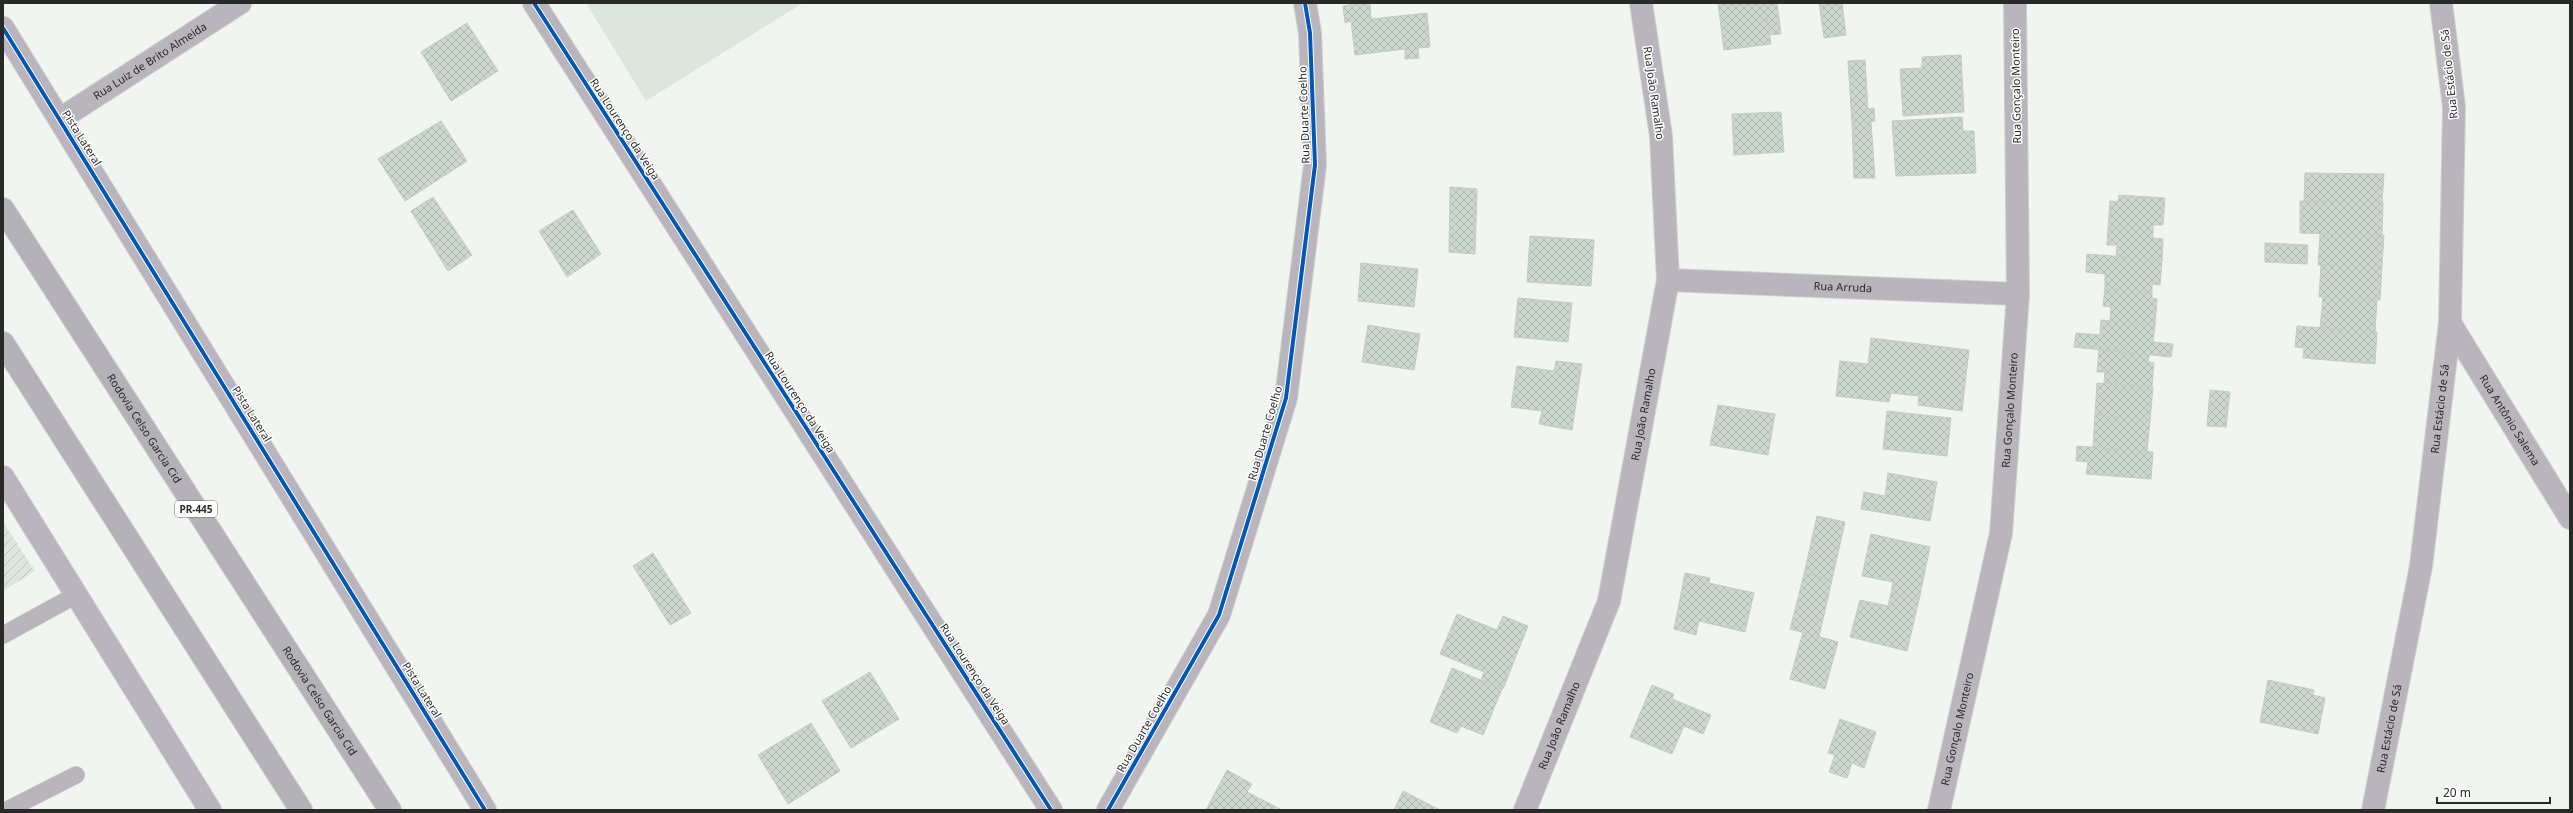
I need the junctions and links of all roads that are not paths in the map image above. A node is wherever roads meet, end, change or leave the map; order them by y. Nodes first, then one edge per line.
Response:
1 (240, 3) edge
2 (534, 3) edge
3 (1305, 3) edge
4 (1641, 3) edge
5 (2015, 3) edge
6 (2441, 3) edge
7 (3, 28) edge
8 (60, 119) junction
9 (3, 209) edge
10 (1668, 280) junction
11 (2018, 294) junction
12 (2450, 323) junction
13 (3, 343) edge
14 (3, 477) edge
15 (2570, 518) edge
16 (76, 595) junction
17 (3, 635) edge
18 (76, 775) dead end
19 (7, 810) edge
20 (210, 810) edge
21 (301, 810) edge
22 (390, 810) edge
23 (485, 810) edge
24 (1051, 810) edge
25 (1108, 810) edge
26 (1525, 810) edge
27 (1939, 810) edge
28 (2373, 810) edge

1 - 8 street, Rua Luiz de Brito Almeida
2 - 24 street, Rua Lourenço da Veiga
3 - 25 street, Rua Duarte Coelho
4 - 10 street, Rua João Ramalho
5 - 11 street, Rua Gonçalo Monteiro
6 - 12 street, Rua Estácio de Sá
7 - 8 street, Pista Lateral
8 - 23 street, Pista Lateral
9 - 22 highway, Rodovia Celso Garcia Cid / PR-445
10 - 11 street, Rua Arruda
10 - 26 street, Rua João Ramalho
11 - 27 street, Rua Gonçalo Monteiro
12 - 15 street, Rua Antônio Salema
12 - 28 street, Rua Estácio de Sá
13 - 21 highway
14 - 16 street
16 - 17 lane
16 - 20 street
18 - 19 lane

